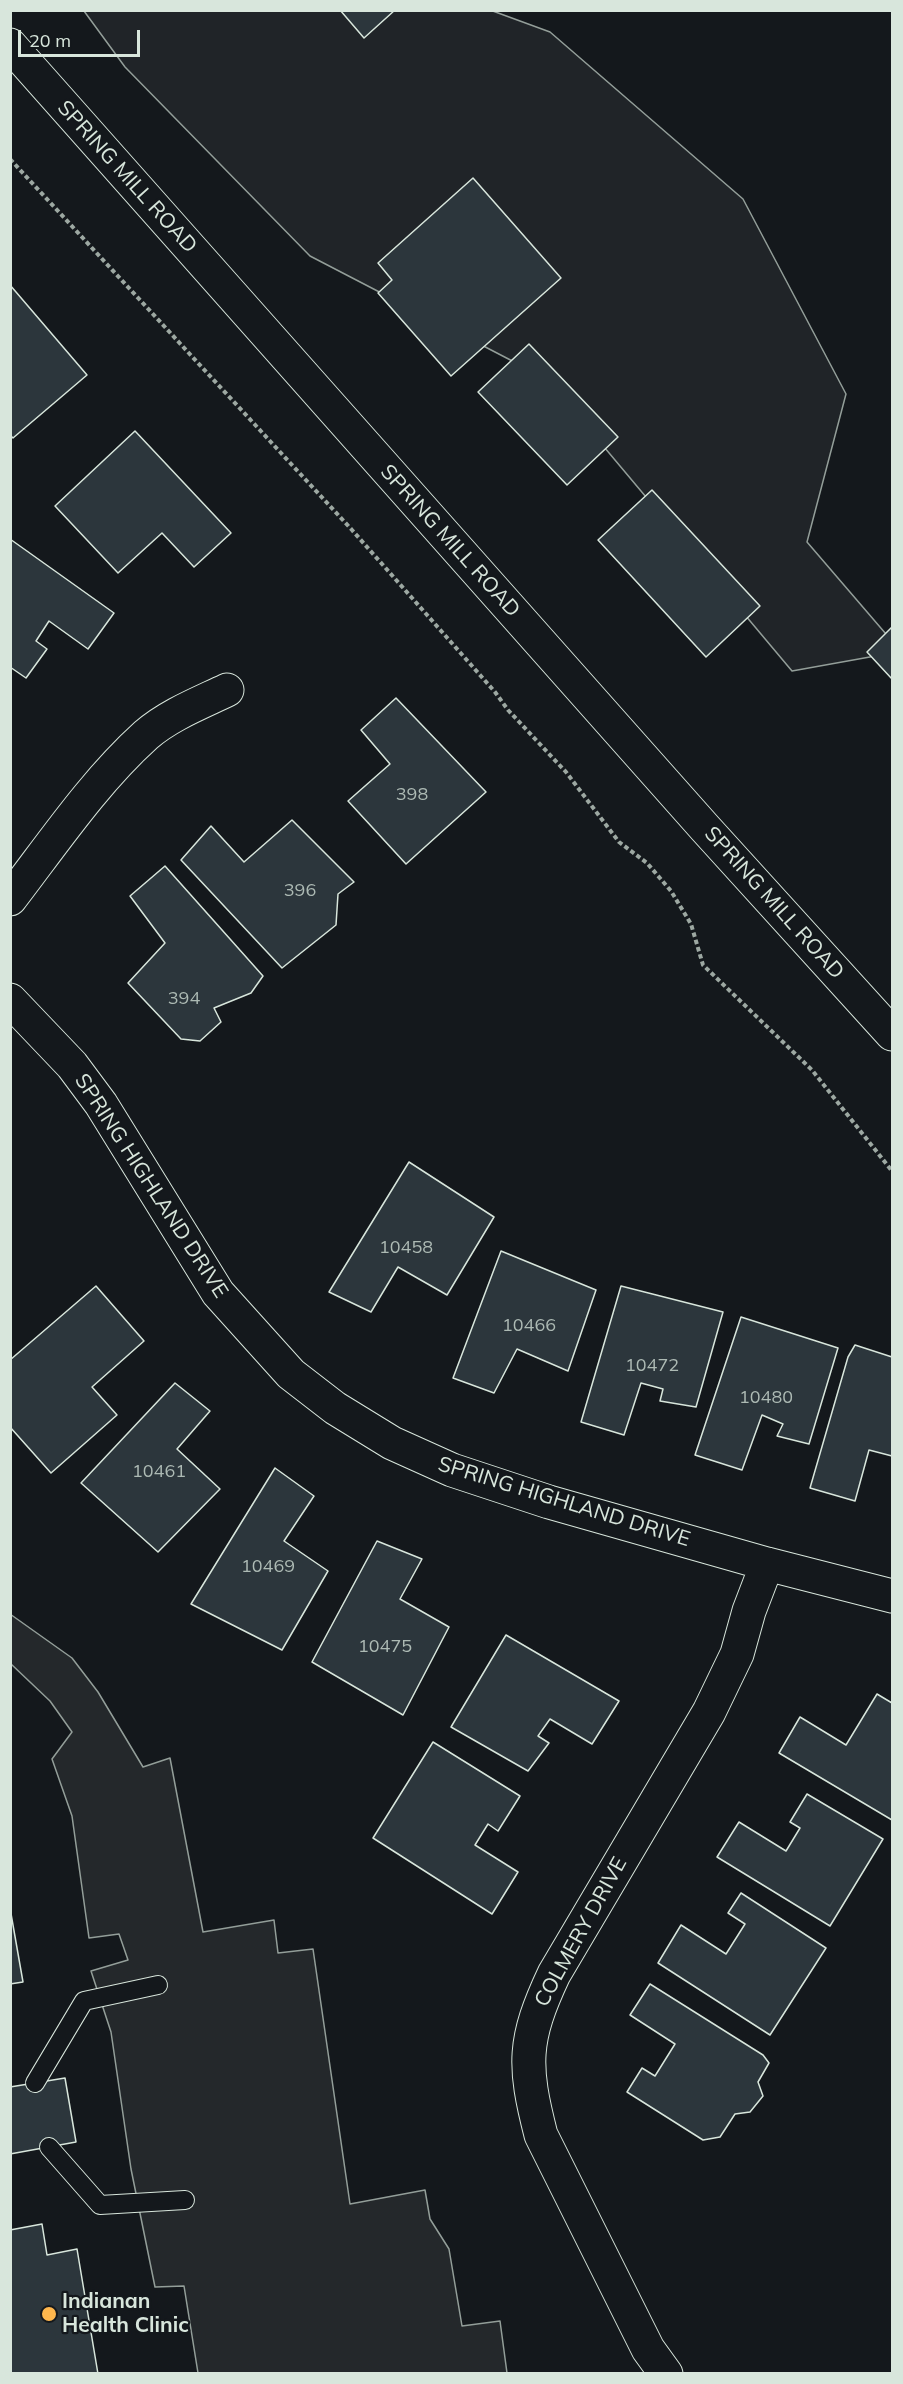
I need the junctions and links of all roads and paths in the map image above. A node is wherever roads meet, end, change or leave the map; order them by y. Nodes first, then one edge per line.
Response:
1 (10, 45) edge
2 (10, 159) edge
3 (227, 690) dead end
4 (10, 899) edge
5 (10, 1000) edge
6 (892, 1034) edge
7 (892, 1172) edge
8 (767, 1563) junction
9 (892, 1596) edge
10 (158, 1985) dead end
11 (35, 2083) dead end
12 (49, 2147) dead end
13 (185, 2200) dead end
14 (666, 2373) edge

1 - 6 street, SPRING MILL ROAD
2 - 7 path
3 - 4 street
5 - 8 street, SPRING HIGHLAND DRIVE
8 - 9 street, SPRING HIGHLAND DRIVE
8 - 14 street, COLMERY DRIVE
10 - 11 lane
12 - 13 lane

